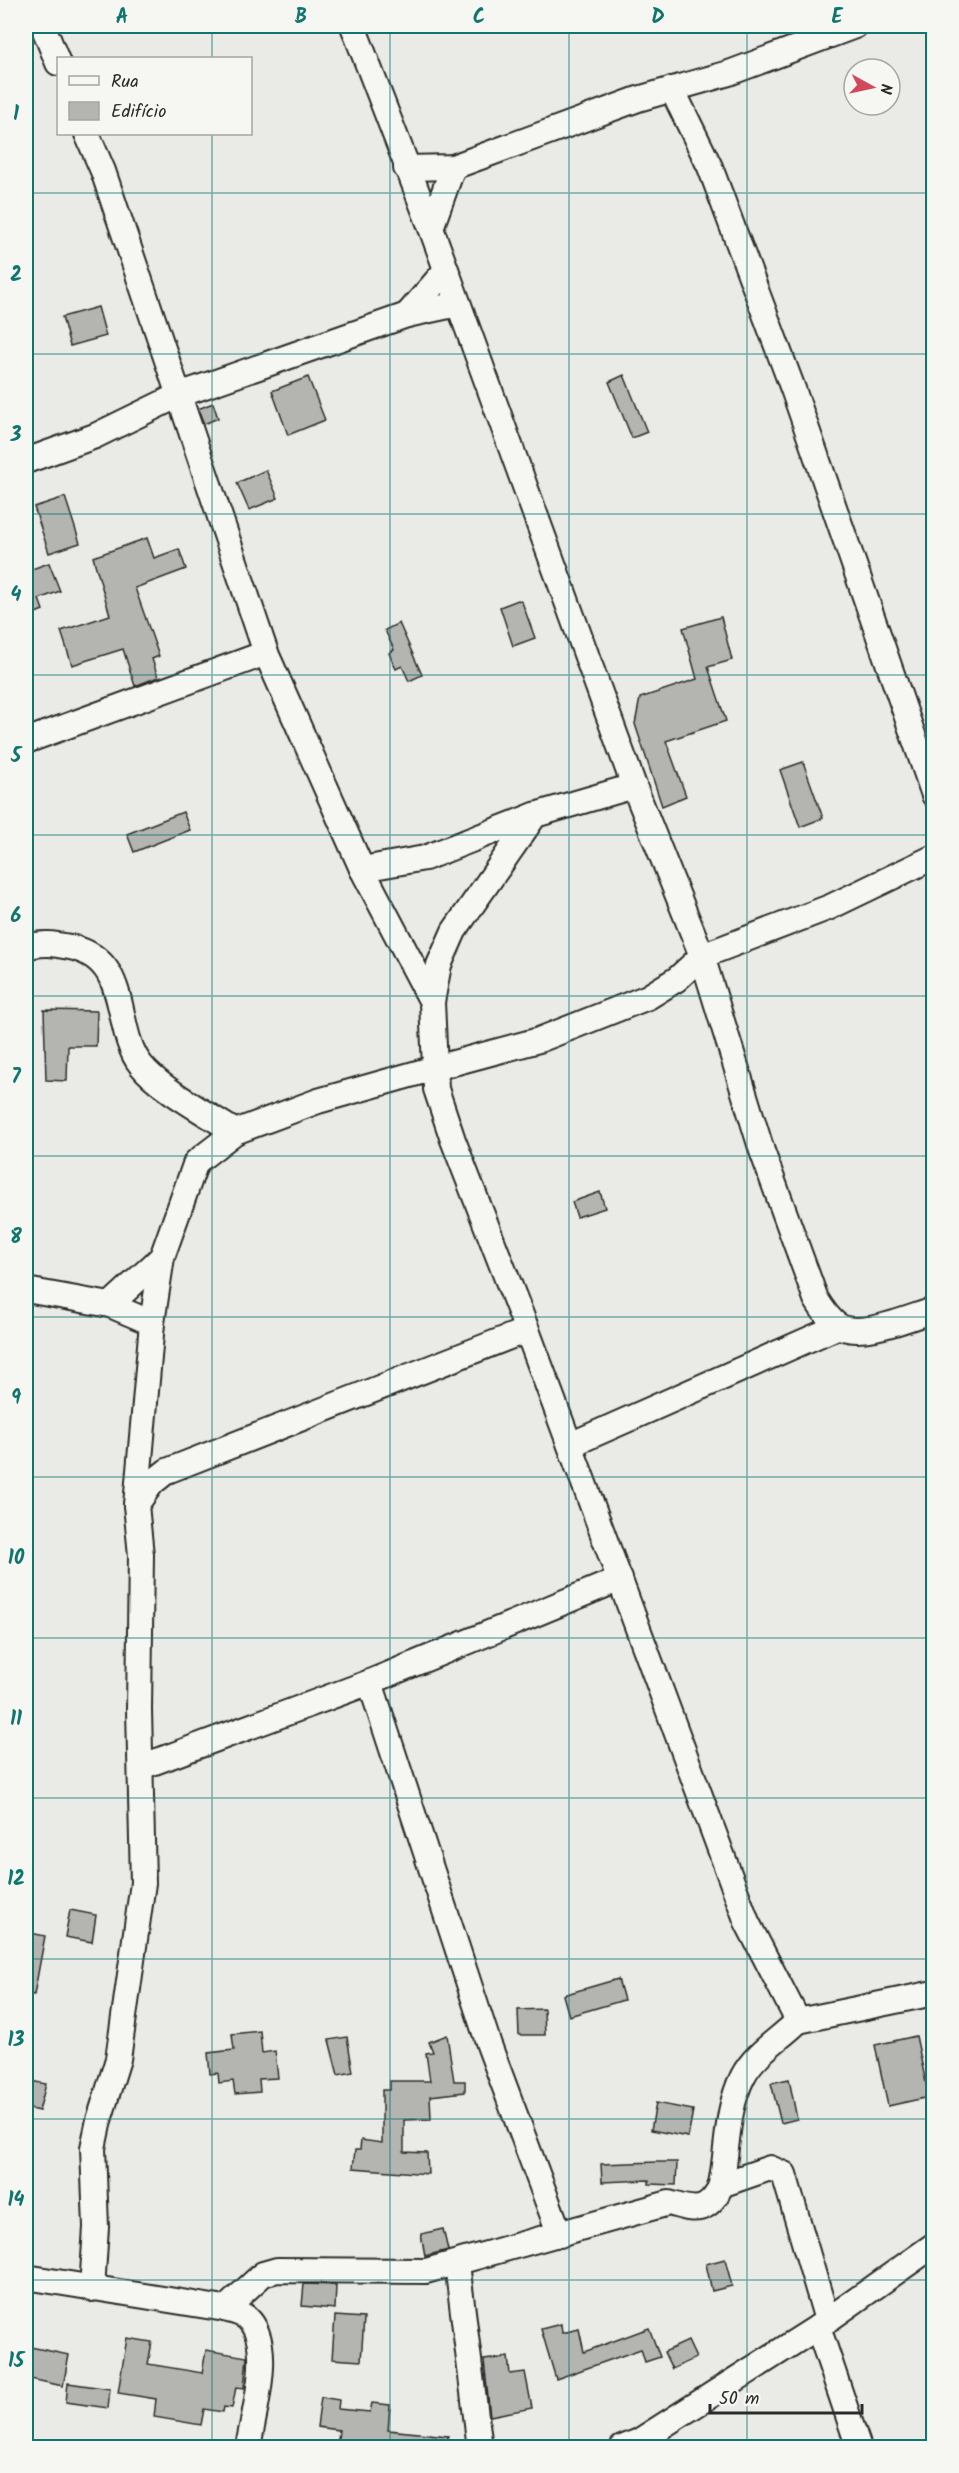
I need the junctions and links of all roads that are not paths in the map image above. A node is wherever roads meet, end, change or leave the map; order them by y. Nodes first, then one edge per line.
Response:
1 (353, 26) edge
2 (855, 26) edge
3 (33, 27) edge
4 (57, 62) edge
5 (672, 89) junction
6 (87, 135) edge
7 (453, 167) junction
8 (406, 168) junction
9 (431, 228) junction
10 (446, 270) junction
11 (458, 304) junction
12 (407, 315) junction
13 (178, 394) junction
14 (26, 460) edge
15 (266, 653) junction
16 (26, 741) edge
17 (634, 786) junction
18 (933, 795) edge
19 (535, 815) junction
20 (933, 857) edge
21 (362, 869) junction
22 (26, 947) edge
23 (702, 957) junction
24 (432, 1002) junction
25 (435, 1068) junction
26 (235, 1132) junction
27 (162, 1257) junction
28 (26, 1290) edge
29 (110, 1305) junction
30 (933, 1310) edge
31 (152, 1323) junction
32 (839, 1326) junction
33 (527, 1330) junction
34 (570, 1445) junction
35 (140, 1452) junction
36 (167, 1471) junction
37 (136, 1505) junction
38 (620, 1579) junction
39 (370, 1682) junction
40 (141, 1767) junction
41 (933, 1993) edge
42 (798, 2021) junction
43 (721, 2186) junction
44 (560, 2235) junction
45 (933, 2245) edge
46 (456, 2264) junction
47 (26, 2277) edge
48 (92, 2289) junction
49 (225, 2309) junction
50 (823, 2324) junction
51 (634, 2445) edge
52 (248, 2448) edge
53 (480, 2448) edge
54 (859, 2448) edge

1 - 8 street
2 - 5 street
3 - 4 street
5 - 7 street
5 - 18 street
6 - 13 street
7 - 8 street
7 - 9 street
8 - 9 street
9 - 10 street
10 - 11 street
10 - 12 street
11 - 12 street
11 - 17 street
12 - 13 street
13 - 14 street
13 - 15 street
15 - 16 street
15 - 21 street
17 - 19 street
17 - 23 street
19 - 21 street
19 - 24 street
20 - 23 street
21 - 24 street
22 - 26 street
23 - 25 street
23 - 32 street
24 - 25 street
25 - 26 street
25 - 33 street
26 - 27 street
27 - 29 street
27 - 31 street
28 - 29 street
29 - 31 street
30 - 32 street
31 - 35 street
32 - 34 street
33 - 34 street
33 - 36 street
34 - 38 street
35 - 36 street
35 - 37 street
36 - 37 street
37 - 40 street
38 - 39 street
38 - 42 street
39 - 40 street
39 - 44 street
40 - 48 street
41 - 42 street
42 - 43 street
43 - 44 street
43 - 50 street
44 - 46 street
45 - 50 street
46 - 49 street
46 - 53 street
47 - 48 street
48 - 49 street
49 - 52 street
50 - 51 street
50 - 54 street

